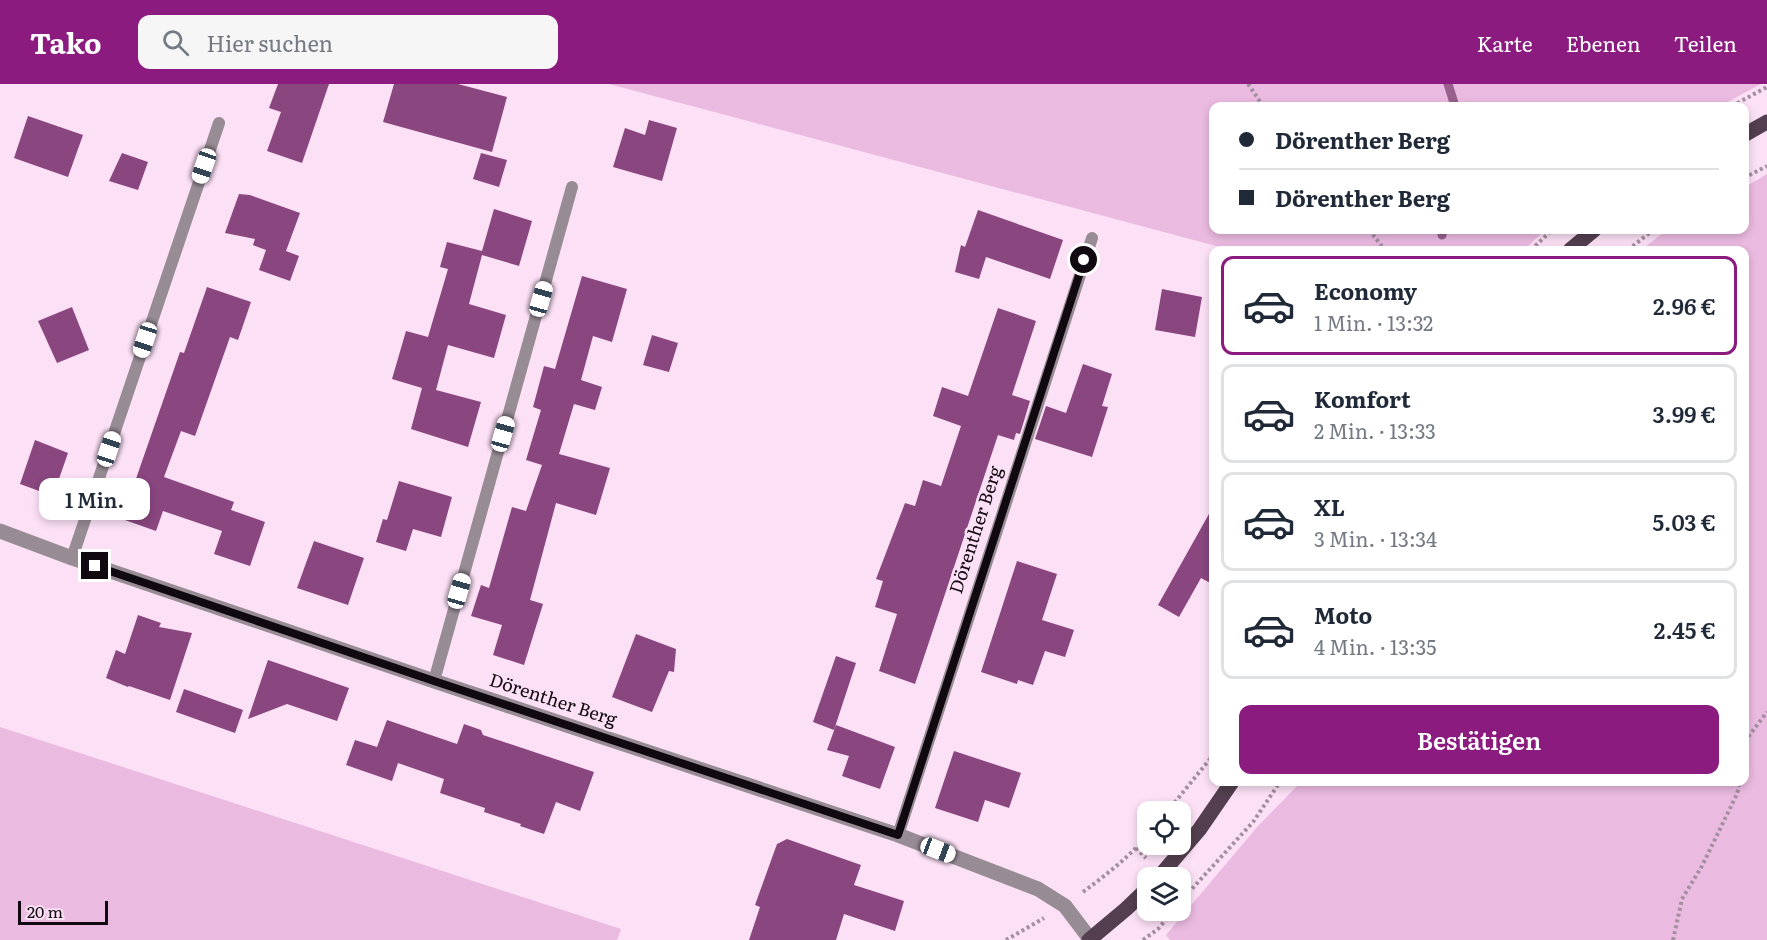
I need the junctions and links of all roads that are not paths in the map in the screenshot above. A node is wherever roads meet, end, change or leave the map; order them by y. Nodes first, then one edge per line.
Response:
1 (1767, 122) edge
2 (219, 123) dead end
3 (1749, 132) edge
4 (572, 187) dead end
5 (1589, 234) edge
6 (1092, 238) dead end
7 (1575, 246) edge
8 (0, 531) edge
9 (72, 558) junction
10 (434, 681) junction
11 (1229, 786) edge
12 (898, 835) junction
13 (1167, 867) edge
14 (1137, 898) edge
15 (1090, 940) edge

1 - 3 main road
2 - 9 lane
4 - 10 lane
5 - 7 main road
6 - 12 lane, Dörenther Berg
8 - 9 street, Dörenther Berg
9 - 10 street, Dörenther Berg
10 - 12 street, Dörenther Berg
11 - 13 main road
12 - 15 street, Dörenther Berg
14 - 15 main road

